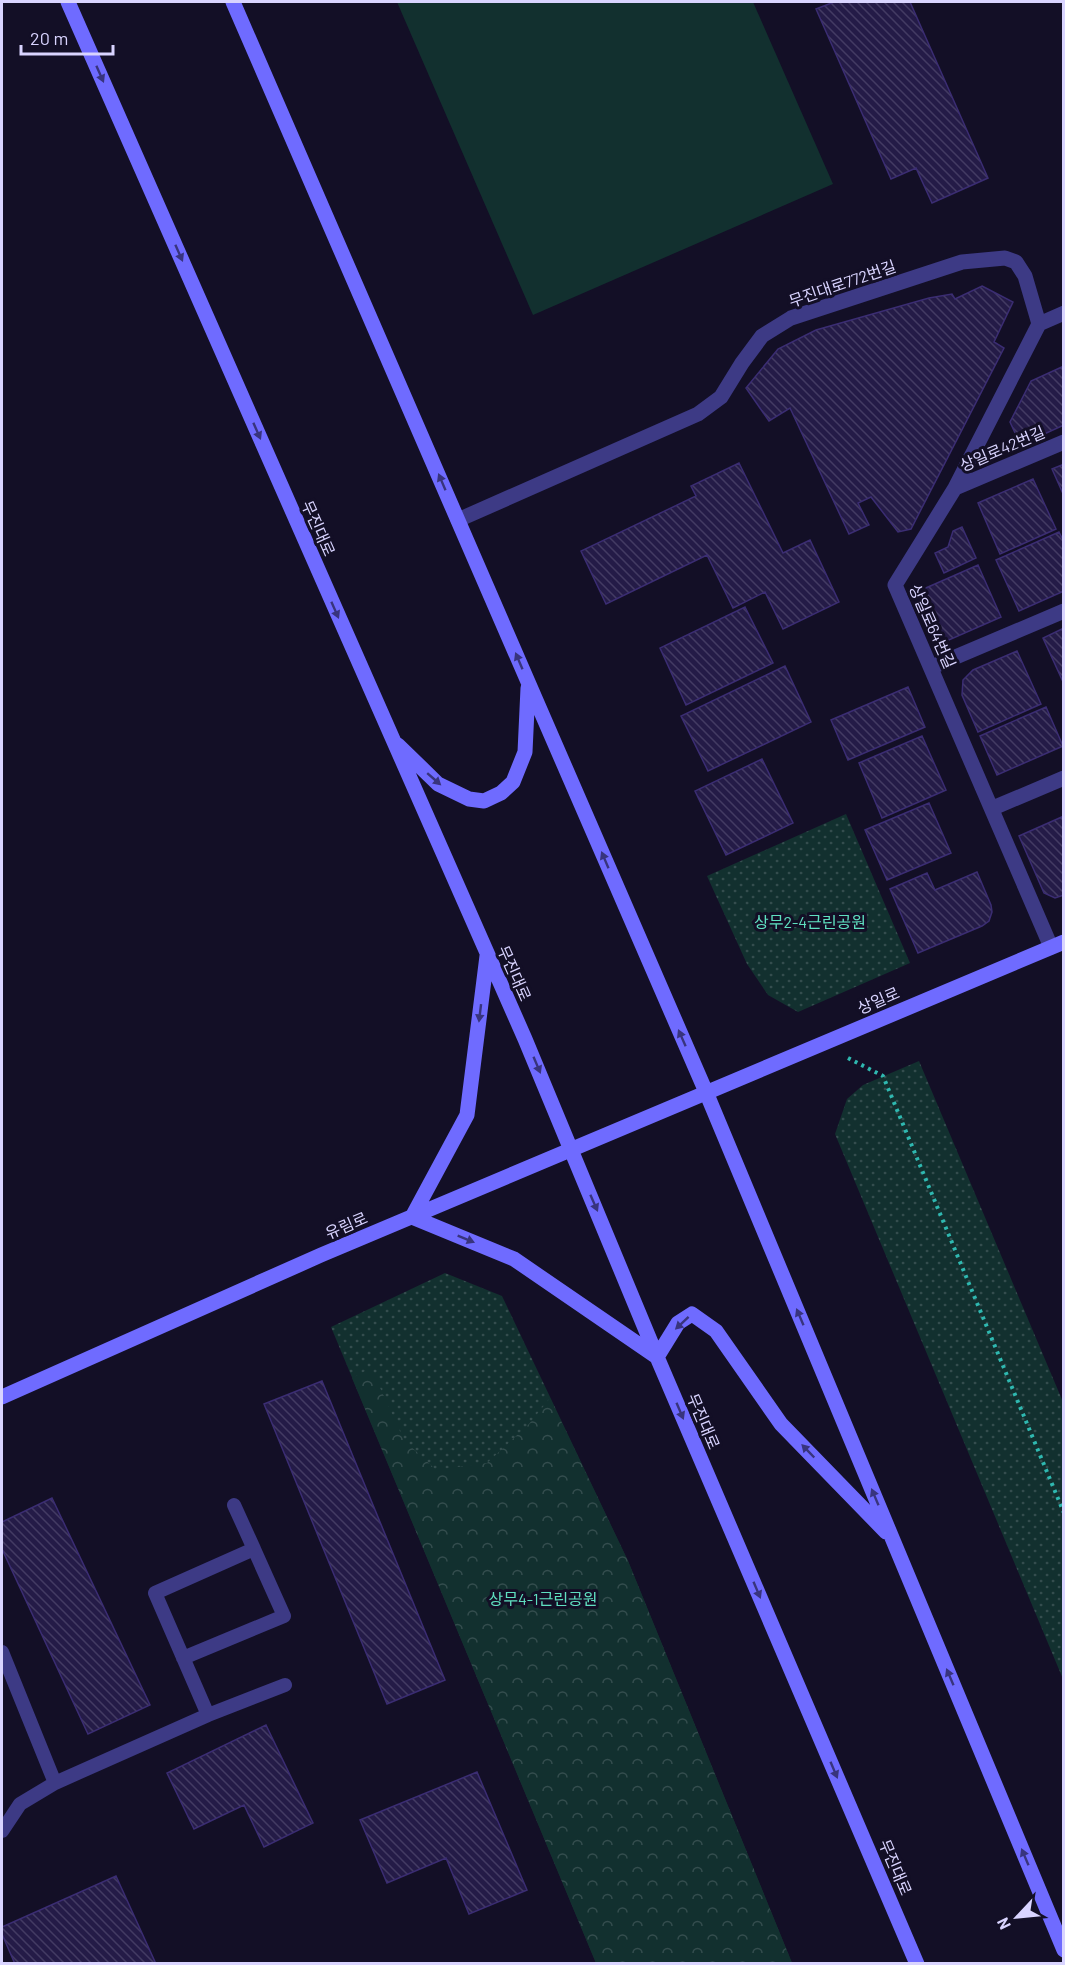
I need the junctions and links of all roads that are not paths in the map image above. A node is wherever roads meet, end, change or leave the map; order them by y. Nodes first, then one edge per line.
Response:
1 (68, 2) edge
2 (233, 2) edge
3 (1064, 313) edge
4 (1039, 324) junction
5 (1064, 442) edge
6 (955, 488) junction
7 (458, 520) junction
8 (1064, 611) edge
9 (932, 667) junction
10 (528, 683) junction
11 (392, 739) junction
12 (1064, 778) edge
13 (993, 808) junction
14 (1057, 945) edge
15 (487, 955) junction
16 (706, 1092) junction
17 (572, 1149) junction
18 (412, 1217) junction
19 (657, 1357) junction
20 (2, 1397) edge
21 (234, 1505) dead end
22 (892, 1538) junction
23 (254, 1549) junction
24 (2, 1656) edge
25 (183, 1658) junction
26 (285, 1685) dead end
27 (208, 1715) junction
28 (55, 1783) junction
29 (2, 1831) edge
30 (1064, 1950) edge
31 (917, 1964) edge

1 -> 11 main road, 무진대로
7 -> 2 main road
3 - 4 street
4 - 6 street, 상일로64번길
4 - 7 street, 무진대로772번길
5 - 6 street, 상일로42번길
6 - 9 street, 상일로64번길
10 -> 7 main road
8 - 9 street
9 - 13 street, 상일로64번길
11 -> 10 main road
16 -> 10 main road
11 - 15 main road, 무진대로
12 - 13 street
13 - 14 street, 상일로64번길
14 - 16 main road, 상일로
15 -> 17 main road, 무진대로
15 -> 18 main road
16 - 17 main road, 유림로
22 -> 16 main road
17 - 18 main road, 유림로
17 -> 19 main road, 무진대로
18 -> 19 main road
18 - 20 main road, 유림로
22 -> 19 main road
19 -> 31 main road, 무진대로
21 - 23 lane
30 -> 22 main road
23 - 25 lane
23 - 25 lane
24 - 28 lane
25 - 27 lane
26 - 27 lane
27 - 28 lane
28 - 29 lane

